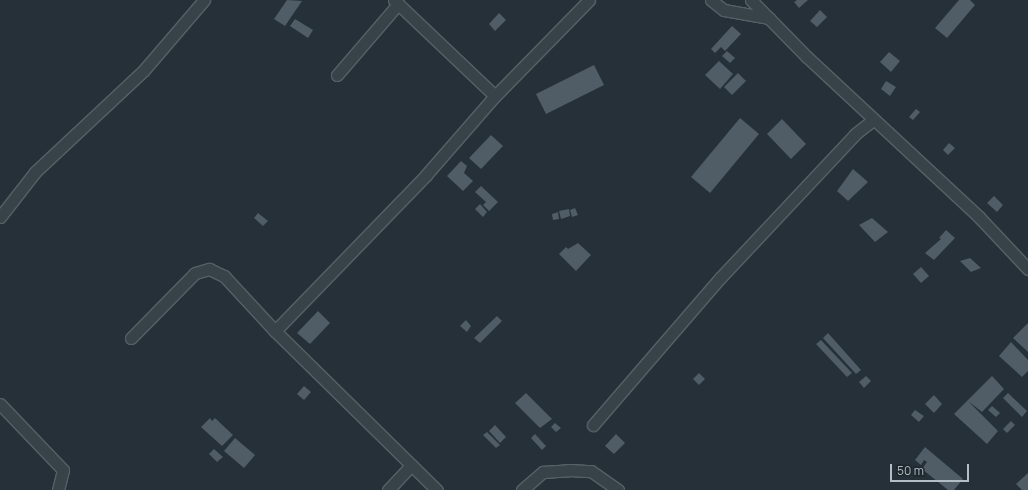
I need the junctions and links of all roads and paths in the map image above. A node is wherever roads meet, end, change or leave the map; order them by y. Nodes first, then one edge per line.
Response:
1 (204, 0) edge
2 (589, 0) edge
3 (711, 0) edge
4 (752, 0) edge
5 (396, 2) edge
6 (769, 18) junction
7 (337, 75) dead end
8 (494, 96) junction
9 (873, 120) junction
10 (0, 217) edge
11 (1028, 269) edge
12 (275, 331) junction
13 (131, 338) dead end
14 (0, 404) edge
15 (593, 425) dead end
16 (411, 465) junction
17 (58, 490) edge
18 (388, 490) edge
19 (437, 490) edge
20 (522, 490) edge
21 (618, 490) edge

1 - 10 street
2 - 8 street
3 - 6 street
4 - 6 street
5 - 7 street
5 - 8 street
6 - 9 street
8 - 12 street
9 - 11 street
9 - 15 street
12 - 13 street
12 - 16 street
14 - 17 street
16 - 18 street
16 - 19 street
20 - 21 street

